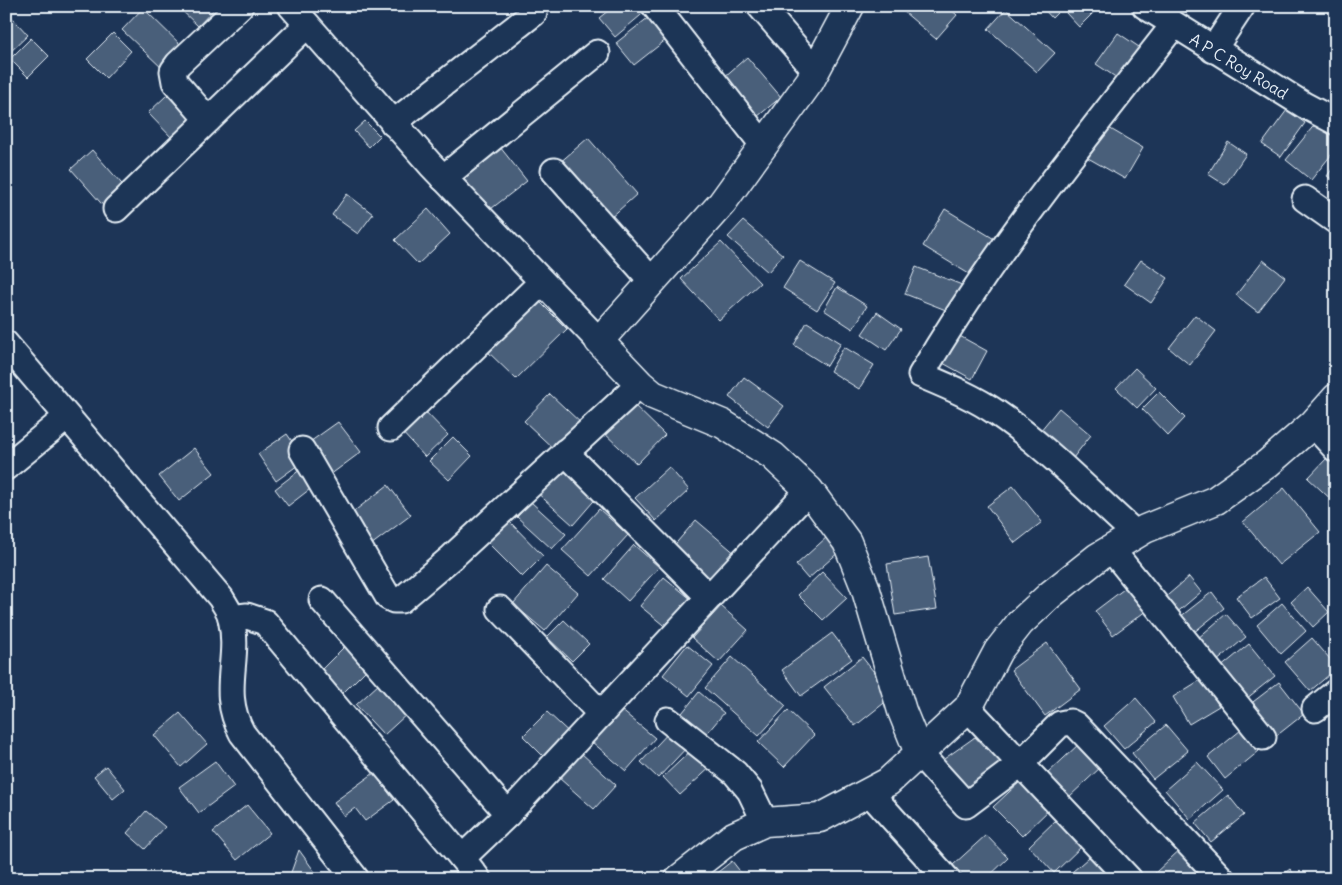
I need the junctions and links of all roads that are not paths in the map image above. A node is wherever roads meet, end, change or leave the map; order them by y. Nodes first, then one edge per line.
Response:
1 (240, 6) edge
2 (291, 6) edge
3 (655, 6) edge
4 (760, 6) edge
5 (850, 6) edge
6 (1145, 6) edge
7 (1242, 6) edge
8 (534, 13) dead end
9 (307, 25) junction
10 (1174, 26) junction
11 (1213, 50) junction
12 (597, 53) dead end
13 (816, 71) junction
14 (208, 120) junction
15 (1336, 122) edge
16 (393, 123) junction
17 (764, 146) junction
18 (554, 171) dead end
19 (443, 178) junction
20 (1305, 199) dead end
21 (116, 209) dead end
22 (1336, 221) edge
23 (652, 281) junction
24 (542, 282) junction
25 (599, 341) junction
26 (6, 344) edge
27 (640, 384) junction
28 (1336, 398) edge
29 (67, 417) junction
30 (1313, 424) junction
31 (391, 428) dead end
32 (1336, 449) edge
33 (302, 450) dead end
34 (565, 452) junction
35 (6, 467) edge
36 (809, 490) junction
37 (1136, 534) junction
38 (1111, 549) junction
39 (709, 597) junction
40 (322, 600) dead end
41 (500, 609) dead end
42 (231, 618) junction
43 (1336, 692) edge
44 (968, 708) junction
45 (1316, 708) dead end
46 (602, 714) junction
47 (668, 720) dead end
48 (1263, 737) dead end
49 (919, 752) junction
50 (1019, 765) junction
51 (869, 792) junction
52 (508, 814) junction
53 (765, 822) junction
54 (462, 858) junction
55 (682, 877) edge
56 (356, 879) edge
57 (478, 879) edge
58 (947, 879) edge
59 (1129, 879) edge
60 (1222, 879) edge

1 - 14 street
2 - 9 street
3 - 17 street
4 - 13 street
5 - 13 street
6 - 10 street, A P C Roy Road
7 - 11 street
8 - 16 street
9 - 14 street
9 - 16 street
10 - 11 street, A P C Roy Road
10 - 37 street
11 - 15 street, A P C Roy Road
12 - 19 street
13 - 17 street
14 - 21 street
16 - 19 street
17 - 23 street
18 - 23 street
19 - 24 street
20 - 22 street
23 - 25 street
24 - 25 street
24 - 31 street
25 - 27 street
26 - 29 street
27 - 34 street
27 - 36 street
28 - 30 street
29 - 35 street
29 - 42 street
30 - 32 street
30 - 37 street
33 - 34 street
34 - 39 street
36 - 39 street
36 - 49 street
37 - 38 street
38 - 44 street
38 - 48 street
39 - 46 street
40 - 52 street
41 - 46 street
42 - 54 street
42 - 56 street
43 - 45 street
44 - 49 street
44 - 50 street
46 - 52 street
47 - 53 street
49 - 50 street
49 - 51 street
50 - 59 street
50 - 60 street
51 - 53 street
51 - 58 street
52 - 54 street
53 - 55 street
54 - 57 street

